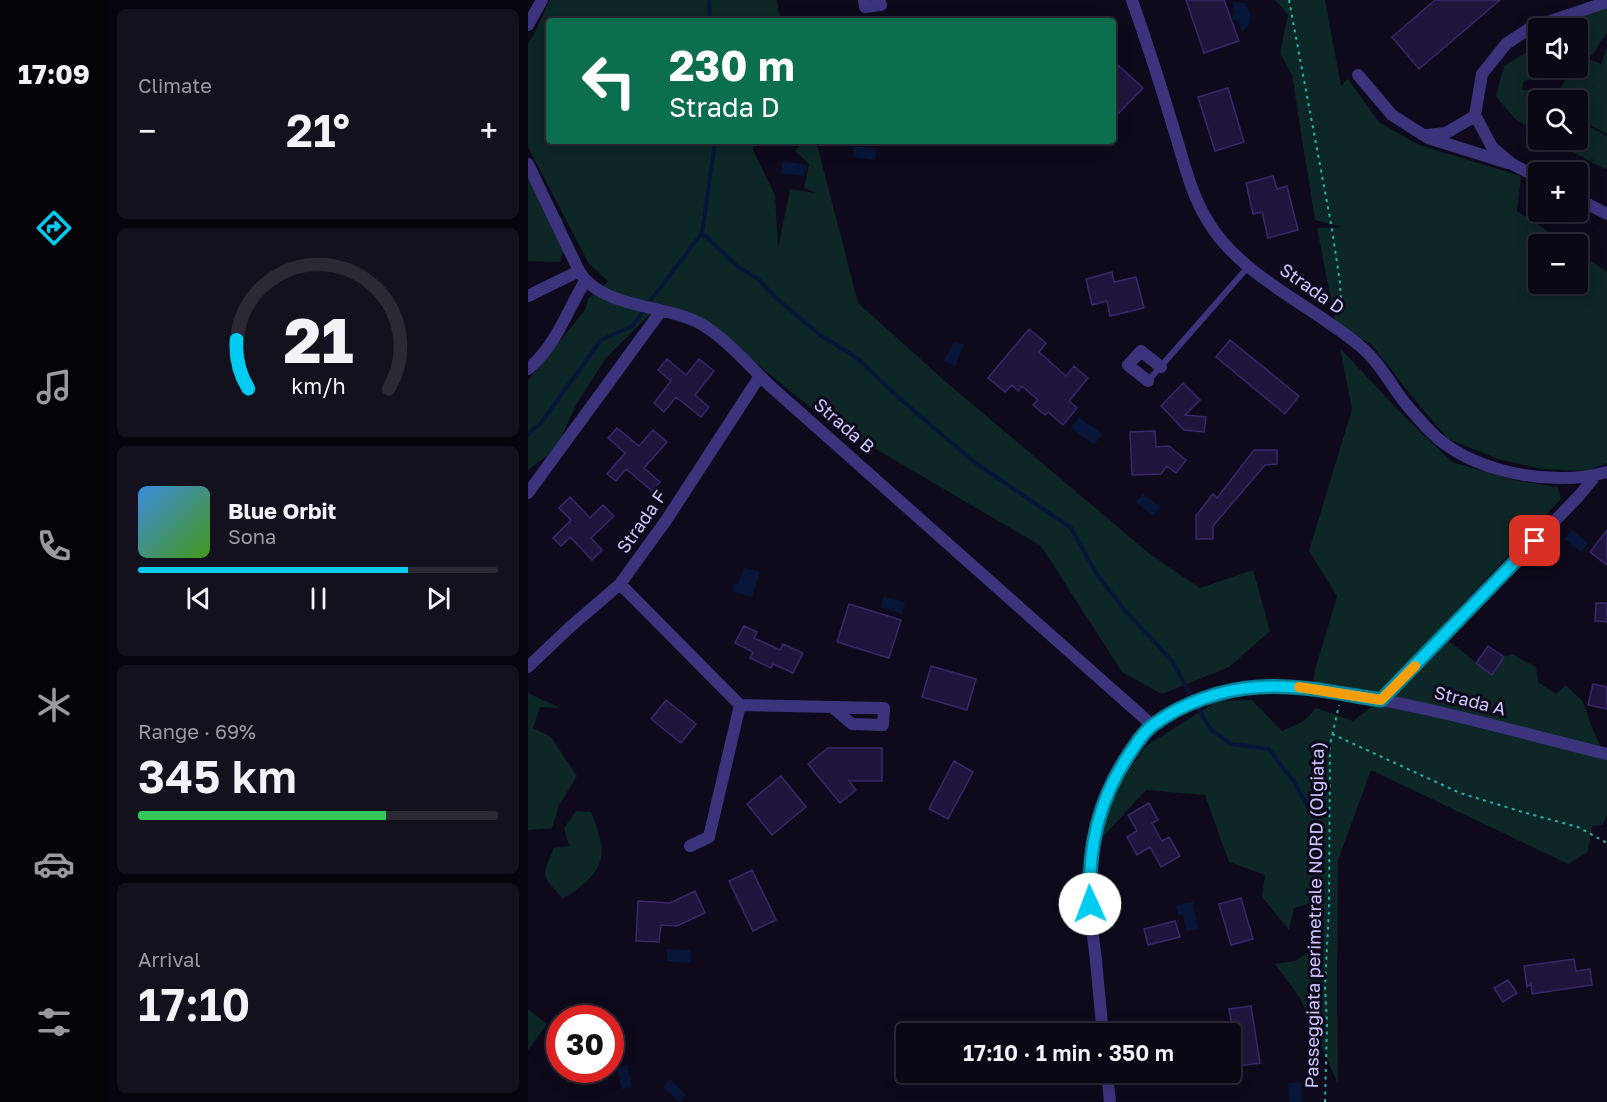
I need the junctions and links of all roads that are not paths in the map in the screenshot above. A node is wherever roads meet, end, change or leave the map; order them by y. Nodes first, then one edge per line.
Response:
1 (542, 0) edge
2 (864, 0) edge
3 (879, 0) edge
4 (1132, 0) edge
5 (1607, 2) edge
6 (528, 26) edge
7 (1358, 75) dead end
8 (1475, 116) junction
9 (1448, 139) junction
10 (528, 164) edge
11 (1512, 164) junction
12 (1528, 172) edge
13 (1588, 204) edge
14 (1607, 214) edge
15 (1249, 266) junction
16 (582, 276) junction
17 (528, 296) edge
18 (651, 308) junction
19 (1161, 367) junction
20 (528, 369) edge
21 (760, 376) junction
22 (1148, 381) joint
23 (1602, 473) edge
24 (528, 493) edge
25 (620, 584) junction
26 (528, 667) edge
27 (1381, 700) junction
28 (740, 705) junction
29 (832, 706) dead end
30 (1152, 725) junction
31 (1607, 754) edge
32 (690, 846) dead end
33 (1102, 1023) edge
34 (1108, 1083) edge
35 (1110, 1102) edge

1 - 6 street
2 - 3 street
4 - 15 street, Strada D
5 - 8 street
7 - 9 street
8 - 9 street
8 - 11 street
9 - 11 street
10 - 16 street
11 - 12 street
13 - 14 street
15 - 19 lane
15 - 23 street, Strada D
16 - 17 street
16 - 18 street, Strada B
16 - 20 street
18 - 21 street, Strada B
18 - 24 street
19 - 22 lane
19 - 22 street
21 - 25 street, Strada F
21 - 30 street, Strada B
23 - 27 street, Strada D
25 - 26 street, Strada F
25 - 28 street
27 - 30 street, Strada A
27 - 31 street, Strada A
28 - 29 street
28 - 32 street
30 - 33 street, Strada A
34 - 35 street

